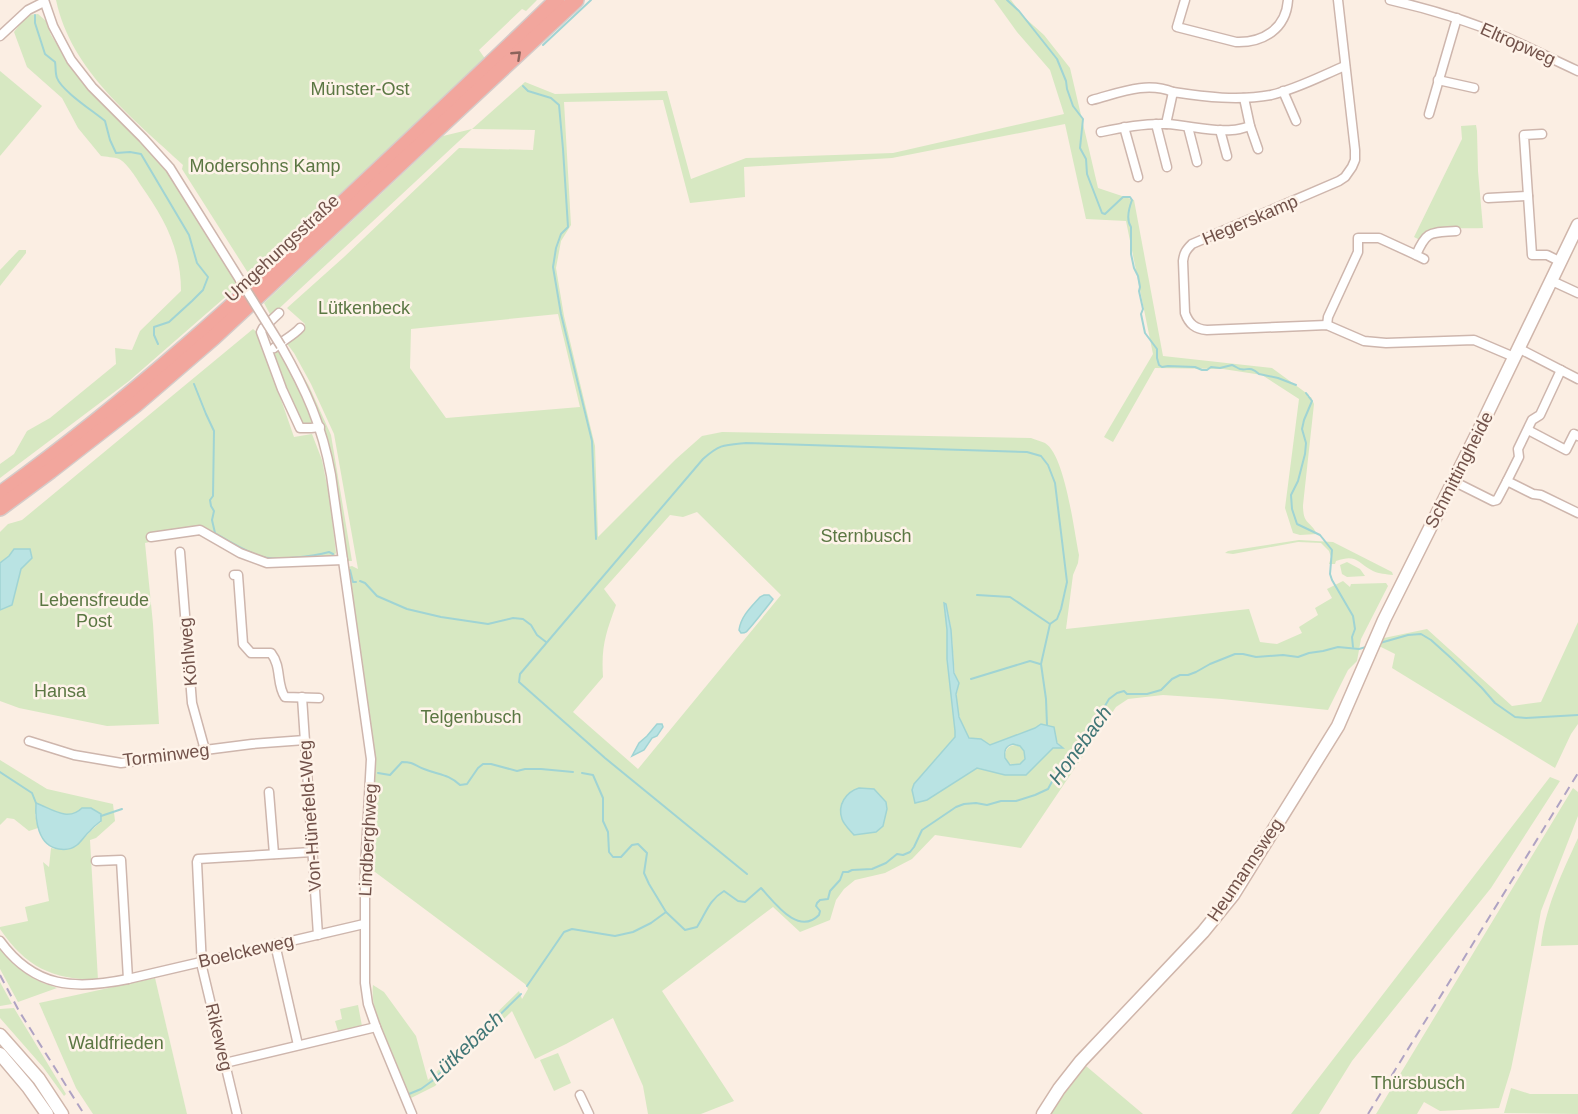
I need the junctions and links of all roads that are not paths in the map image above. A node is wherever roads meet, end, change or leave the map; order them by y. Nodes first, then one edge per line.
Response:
1 (557, 0) edge
2 (576, 0) edge
3 (1185, 0) edge
4 (1288, 0) edge
5 (1338, 0) edge
6 (1390, 0) edge
7 (44, 1) edge
8 (1457, 18) junction
9 (0, 36) edge
10 (1345, 66) junction
11 (1578, 71) edge
12 (1438, 80) junction
13 (1474, 88) dead end
14 (1283, 91) junction
15 (1173, 92) junction
16 (1244, 98) junction
17 (1092, 100) dead end
18 (1429, 114) dead end
19 (1296, 121) dead end
20 (1156, 124) junction
21 (1166, 124) junction
22 (1250, 126) junction
23 (1124, 127) junction
24 (1188, 127) junction
25 (1220, 130) junction
26 (1101, 132) dead end
27 (1542, 134) dead end
28 (1258, 149) dead end
29 (1227, 156) dead end
30 (1197, 162) dead end
31 (1167, 167) dead end
32 (1138, 177) dead end
33 (1528, 196) junction
34 (1488, 198) dead end
35 (1578, 225) edge
36 (1456, 231) dead end
37 (1561, 262) junction
38 (1552, 281) junction
39 (1578, 293) edge
40 (279, 312) dead end
41 (1327, 325) junction
42 (300, 328) dead end
43 (268, 352) junction
44 (1516, 353) junction
45 (1561, 370) junction
46 (1578, 379) edge
47 (320, 427) junction
48 (1528, 430) junction
49 (1578, 436) edge
50 (50, 471) junction
51 (1453, 481) junction
52 (1507, 481) junction
53 (0, 494) edge
54 (0, 508) edge
55 (1578, 513) edge
56 (0, 519) edge
57 (151, 537) dead end
58 (180, 552) dead end
59 (343, 560) junction
60 (234, 575) dead end
61 (1369, 656) joint
62 (302, 697) junction
63 (319, 698) dead end
64 (305, 740) junction
65 (29, 741) dead end
66 (205, 750) junction
67 (269, 792) dead end
68 (312, 852) junction
69 (274, 854) junction
70 (96, 861) dead end
71 (364, 924) junction
72 (318, 934) junction
73 (0, 941) edge
74 (275, 944) junction
75 (202, 961) junction
76 (128, 979) junction
77 (376, 1027) junction
78 (0, 1035) edge
79 (298, 1045) junction
80 (0, 1054) edge
81 (225, 1063) junction
82 (580, 1095) dead end
83 (47, 1114) edge
84 (62, 1114) edge
85 (237, 1114) edge
86 (412, 1114) edge
87 (589, 1114) edge
88 (1043, 1114) edge

1 - 53 highway, Umgehungsstraße
50 -> 2 highway, Umgehungsstraße
3 - 4 street
5 - 10 street, Hegerskamp
6 - 8 street, Eltropweg
7 - 9 street
7 - 47 street, Lindberghweg, bridge
8 - 11 street, Eltropweg
8 - 12 street, Eltropweg
10 - 14 street
10 - 41 street, Hegerskamp
12 - 13 street
12 - 18 street, Eltropweg
14 - 16 street
14 - 19 street
15 - 16 street
15 - 17 street
15 - 21 street
16 - 22 street
20 - 21 street
20 - 23 street
20 - 31 street
21 - 24 street
22 - 25 street
22 - 28 street
23 - 26 street
23 - 32 street
24 - 25 street
24 - 30 street
25 - 29 street
27 - 33 street
33 - 34 street
33 - 37 street
35 - 37 street, Schmittingheide
36 - 41 street
37 - 38 street, Schmittingheide
38 - 39 street
38 - 44 street, Schmittingheide
40 - 43 street
41 - 44 street, Hegerskamp
42 - 43 street
43 - 47 street
44 - 45 street, Hegerskamp
44 - 51 street, Schmittingheide
45 - 46 street, Hegerskamp
45 - 48 street
47 - 59 street, Lindberghweg
48 - 49 street
48 - 52 street
50 - 54 highway, Umgehungsstraße
50 - 56 highway
51 - 52 street
51 - 61 street, Schmittingheide
52 - 55 street
57 - 59 street
58 - 66 street, Köhlweg
59 - 71 street, Lindberghweg
60 - 62 street
61 - 88 street, Heumannsweg
62 - 63 street
62 - 64 street, Von-Hünefeld-Weg
64 - 66 street, Torminweg
64 - 68 street, Von-Hünefeld-Weg
65 - 66 street, Torminweg
67 - 69 street
68 - 69 street
68 - 72 street, Von-Hünefeld-Weg
69 - 75 street, Rikeweg
70 - 76 street
71 - 72 street, Boelckeweg
71 - 77 street, Lindberghweg
72 - 74 street, Boelckeweg
73 - 76 street, Boelckeweg
74 - 75 street, Boelckeweg
74 - 79 street
75 - 76 street, Boelckeweg
75 - 81 street, Rikeweg
77 - 79 street
77 - 86 street, Lindberghweg
78 - 84 street
79 - 81 street
80 - 83 street
81 - 85 street, Rikeweg
82 - 87 street

